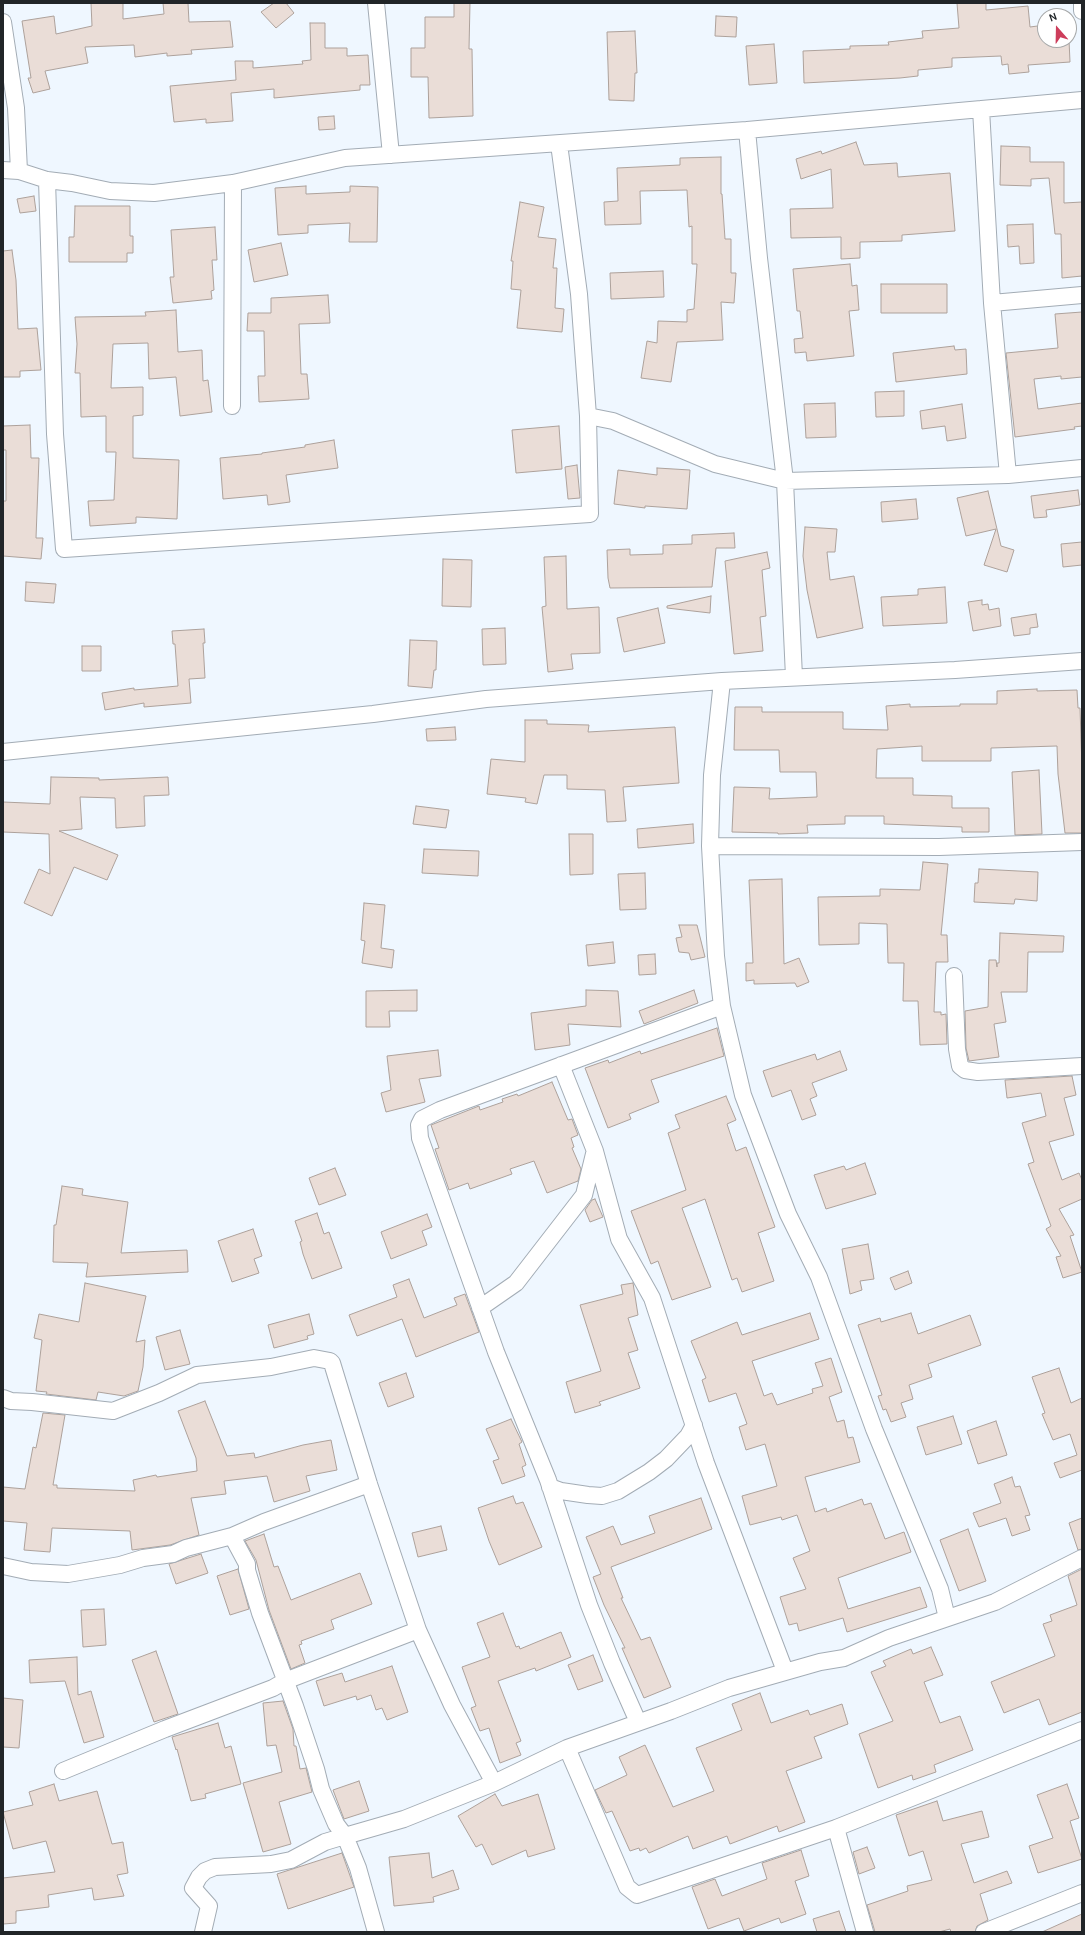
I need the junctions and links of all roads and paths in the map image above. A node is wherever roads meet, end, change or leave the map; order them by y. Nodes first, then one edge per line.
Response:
1 (376, 3) edge
2 (1082, 3) edge
3 (1082, 11) edge
4 (3, 22) edge
5 (1082, 100) edge
6 (981, 109) junction
7 (747, 130) junction
8 (559, 144) junction
9 (391, 155) junction
10 (3, 170) edge
11 (19, 172) junction
12 (47, 180) junction
13 (233, 183) junction
14 (1082, 295) edge
15 (992, 303) junction
16 (232, 406) dead end
17 (588, 416) junction
18 (1082, 468) edge
19 (1008, 475) junction
20 (785, 481) junction
21 (1082, 661) edge
22 (794, 677) junction
23 (722, 681) junction
24 (3, 752) edge
25 (1082, 842) edge
26 (710, 846) junction
27 (954, 976) dead end
28 (722, 1006) junction
29 (561, 1065) junction
30 (1082, 1066) edge
31 (595, 1151) junction
32 (480, 1308) junction
33 (3, 1398) edge
34 (694, 1425) junction
35 (368, 1484) junction
36 (550, 1487) junction
37 (232, 1536) junction
38 (1082, 1558) edge
39 (3, 1566) edge
40 (947, 1618) junction
41 (418, 1630) junction
42 (786, 1671) junction
43 (285, 1681) junction
44 (638, 1722) junction
45 (1082, 1730) edge
46 (567, 1748) junction
47 (63, 1771) dead end
48 (494, 1783) junction
49 (836, 1828) junction
50 (345, 1836) junction
51 (1082, 1893) edge
52 (203, 1932) edge
53 (376, 1932) edge
54 (865, 1932) edge
55 (984, 1932) edge

1 - 9 street
2 - 3 street
4 - 11 street
5 - 6 street
6 - 7 street
6 - 15 street
7 - 8 street
7 - 20 street
8 - 9 street
8 - 17 street
9 - 13 street
10 - 11 street
11 - 12 street
12 - 13 street
12 - 17 street
13 - 16 street
14 - 15 street
15 - 19 street
17 - 20 street
18 - 19 street
19 - 20 street
20 - 22 street
21 - 22 street
22 - 23 street
23 - 24 street
23 - 26 street
25 - 26 street
26 - 28 street
27 - 30 street
28 - 29 street
28 - 40 street
29 - 31 street
29 - 32 street
31 - 32 street
31 - 34 street
32 - 36 street
33 - 35 street
34 - 36 street
34 - 42 street
35 - 37 street
35 - 41 street
36 - 44 street
37 - 39 street
37 - 43 street
38 - 40 street
40 - 42 street
41 - 43 street
41 - 48 street
42 - 44 street
43 - 47 street
43 - 50 street
44 - 46 street
45 - 49 street
46 - 48 street
46 - 49 street
48 - 50 street
49 - 54 street
50 - 52 street
50 - 53 street
51 - 55 street

